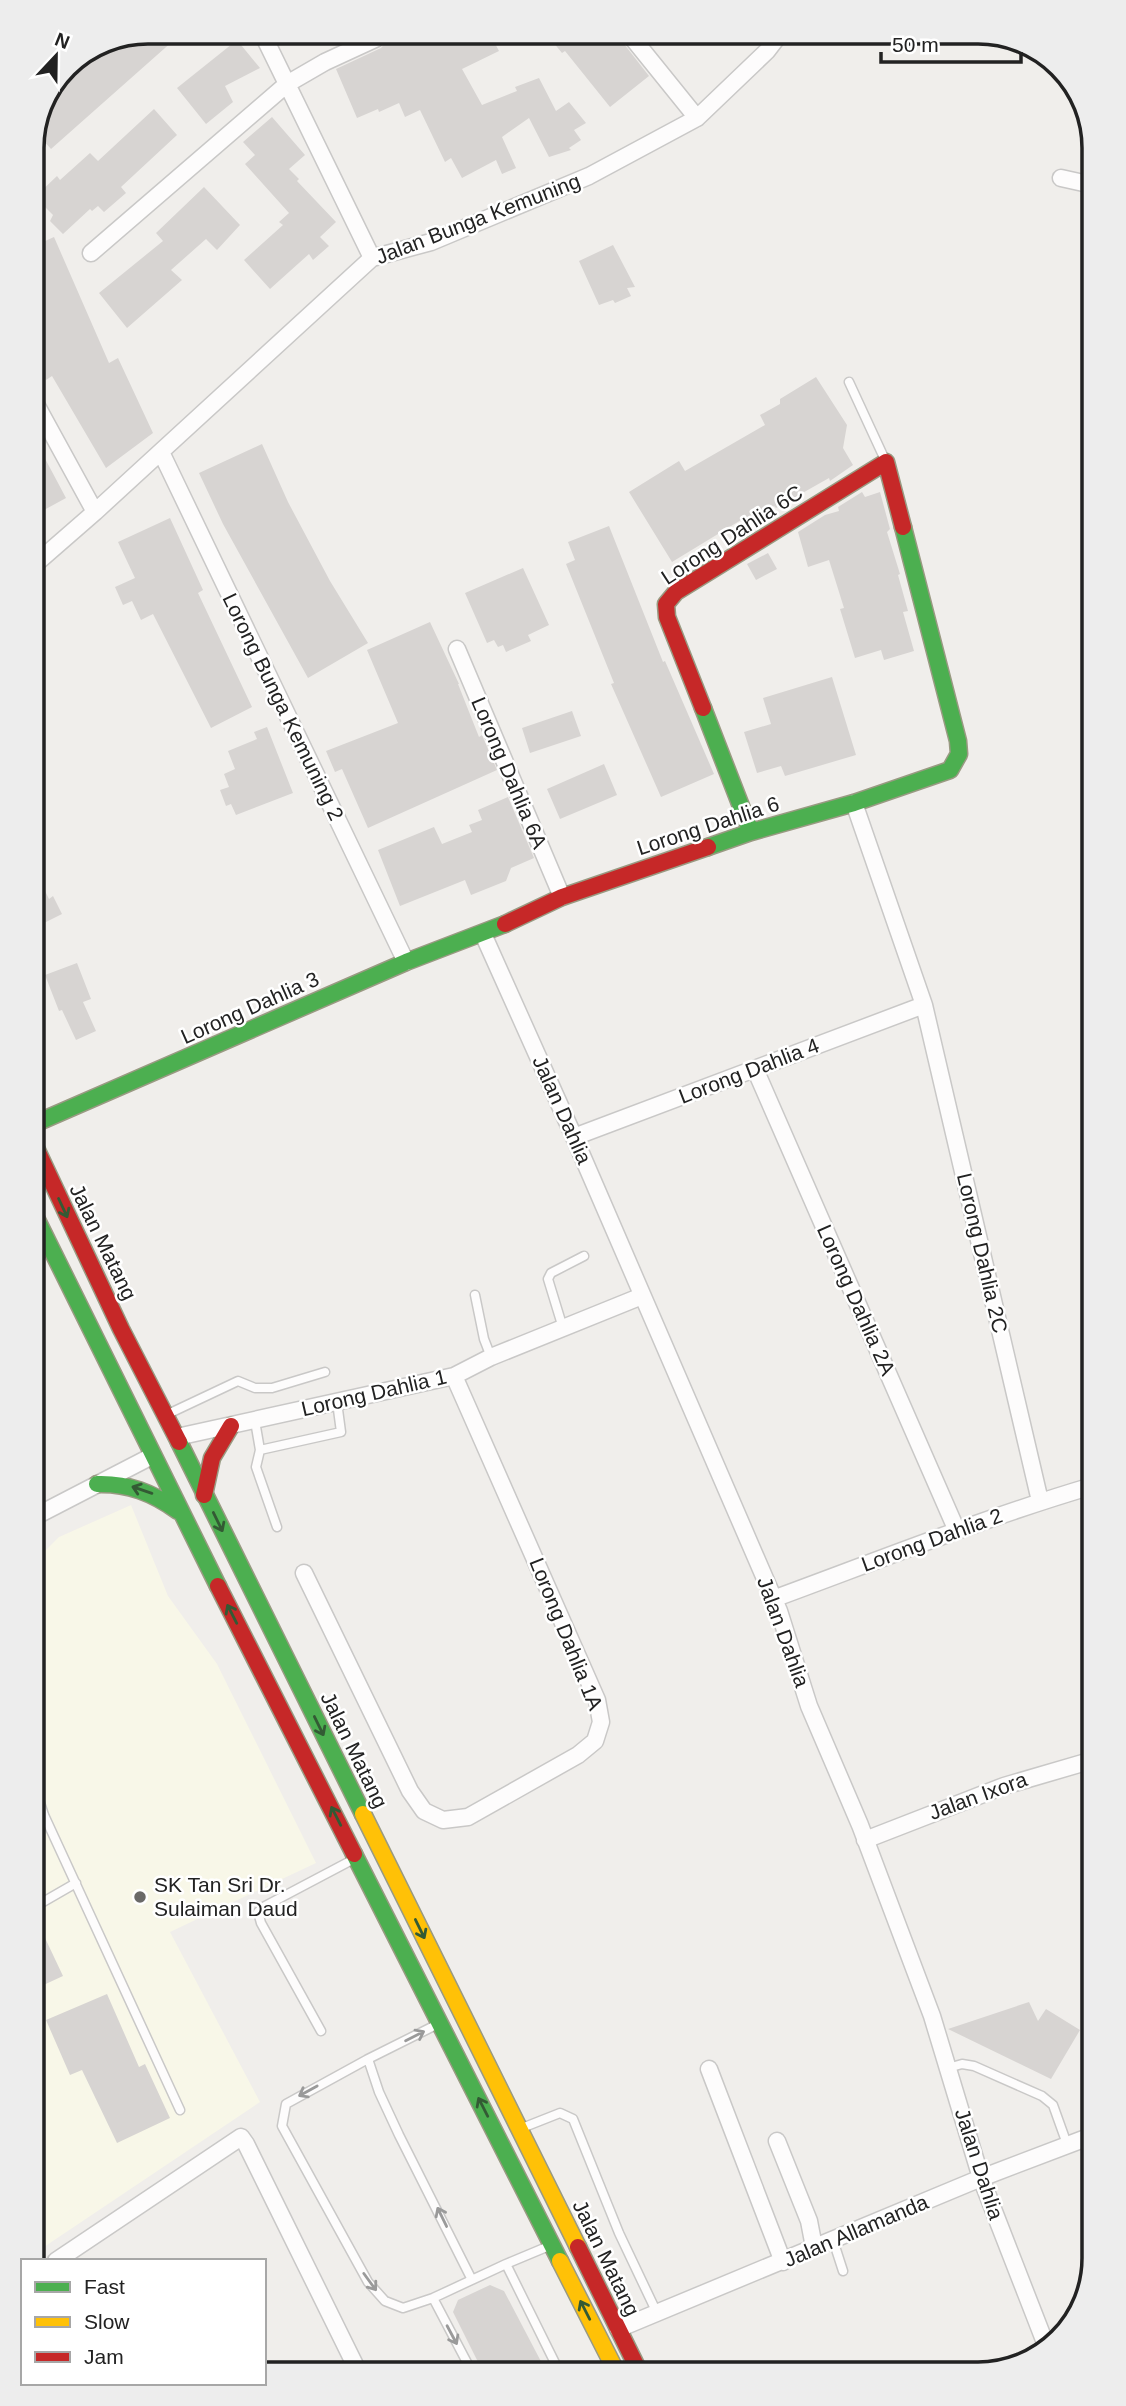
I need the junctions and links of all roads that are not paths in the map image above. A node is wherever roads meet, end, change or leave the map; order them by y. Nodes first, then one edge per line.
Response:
1 (268, 44) edge
2 (364, 44) edge
3 (637, 44) edge
4 (772, 44) edge
5 (288, 84) junction
6 (697, 118) junction
7 (1061, 178) dead end
8 (1082, 183) edge
9 (91, 253) dead end
10 (372, 258) junction
11 (849, 382) dead end
12 (44, 419) edge
13 (161, 452) junction
14 (886, 462) junction
15 (95, 512) junction
16 (44, 556) edge
17 (457, 649) dead end
18 (854, 803) junction
19 (751, 832) junction
20 (562, 897) junction
21 (483, 934) junction
22 (406, 962) junction
23 (924, 1005) junction
24 (755, 1069) junction
25 (44, 1120) edge
26 (574, 1137) junction
27 (44, 1167) edge
28 (44, 1234) edge
29 (584, 1256) dead end
30 (475, 1295) dead end
31 (642, 1296) junction
32 (563, 1328) junction
33 (491, 1357) junction
34 (325, 1372) dead end
35 (454, 1376) junction
36 (153, 1394) junction
37 (337, 1402) junction
38 (166, 1415) junction
39 (255, 1421) junction
40 (231, 1426) junction
41 (177, 1437) junction
42 (260, 1450) junction
43 (152, 1456) junction
44 (97, 1484) junction
45 (1082, 1489) edge
46 (204, 1495) junction
47 (1040, 1501) junction
48 (44, 1512) edge
49 (181, 1513) junction
50 (277, 1527) dead end
51 (957, 1531) junction
52 (304, 1573) dead end
53 (773, 1599) junction
54 (1082, 1763) edge
55 (44, 1825) edge
56 (865, 1840) junction
57 (357, 1858) junction
58 (76, 1883) junction
59 (44, 1901) edge
60 (441, 2022) junction
61 (321, 2031) dead end
62 (368, 2059) junction
63 (948, 2068) junction
64 (709, 2069) dead end
65 (180, 2110) dead end
66 (519, 2129) junction
67 (1082, 2139) edge
68 (777, 2141) dead end
69 (1067, 2144) junction
70 (981, 2178) junction
71 (833, 2240) junction
72 (552, 2244) junction
73 (814, 2247) junction
74 (63, 2259) edge
75 (783, 2262) junction
76 (506, 2264) junction
77 (843, 2271) dead end
78 (471, 2278) junction
79 (433, 2298) junction
80 (657, 2313) junction
81 (618, 2329) junction
82 (1044, 2339) edge
83 (354, 2362) edge
84 (466, 2362) edge
85 (555, 2362) edge
86 (611, 2362) edge
87 (634, 2362) edge

1 - 5 street
2 - 5 street
3 - 6 street
4 - 6 street, Jalan Bunga Kemuning
5 - 9 street
5 - 10 street
6 - 10 street, Jalan Bunga Kemuning
7 - 8 street
10 - 13 street, Jalan Bunga Kemuning
11 - 14 lane
12 - 15 street
13 - 15 street, Jalan Bunga Kemuning
13 - 22 street, Lorong Bunga Kemuning 2
14 - 18 main road, Lorong Dahlia 6
14 - 19 main road, Lorong Dahlia 6C
15 - 16 street, Jalan Bunga Kemuning
17 - 20 street, Lorong Dahlia 6A
18 - 19 main road, Lorong Dahlia 6
18 - 23 street, Lorong Dahlia 2C
19 - 20 main road, Lorong Dahlia 6
20 - 21 main road, Lorong Dahlia 6
21 - 22 main road, Lorong Dahlia 3
21 - 26 street, Jalan Dahlia
22 - 25 main road, Lorong Dahlia 3
23 - 24 street, Lorong Dahlia 4
23 - 47 street, Lorong Dahlia 2C
24 - 26 street, Lorong Dahlia 4
24 - 51 street, Lorong Dahlia 2A
26 - 31 street, Jalan Dahlia
27 -> 36 main road, Jalan Matang
28 - 43 main road, Jalan Matang
29 - 32 lane
30 - 33 lane
31 - 32 street, Lorong Dahlia 1
31 - 53 street, Jalan Dahlia
32 - 33 street, Lorong Dahlia 1
33 - 35 street, Lorong Dahlia 1
34 - 38 lane
35 - 37 street, Lorong Dahlia 1
35 - 52 street, Lorong Dahlia 1A
36 - 38 main road, Jalan Matang
36 - 43 main road
37 - 39 street, Lorong Dahlia 1
37 - 42 lane
38 - 41 main road, Jalan Matang
39 - 40 street, Lorong Dahlia 1
39 - 42 lane
40 - 41 street, Lorong Dahlia 1
40 - 46 main road
41 - 46 main road, Jalan Matang
42 - 50 lane
43 - 44 street
43 - 49 main road, Jalan Matang
44 - 48 street
49 -> 44 main road
45 - 47 street, Lorong Dahlia 2
46 -> 66 main road, Jalan Matang
47 - 51 street, Lorong Dahlia 2
57 -> 49 main road, Jalan Matang
51 - 53 street, Lorong Dahlia 2
53 - 56 street, Jalan Dahlia
54 - 56 street, Jalan Ixora
55 - 58 lane
56 - 63 street, Jalan Dahlia
57 - 60 main road, Jalan Matang
57 - 61 lane
58 - 59 lane
58 - 65 lane
62 -> 60 lane
72 -> 60 main road, Jalan Matang
78 -> 62 lane
62 -> 79 lane
63 - 69 lane
63 - 70 street, Jalan Dahlia
64 - 75 street
66 - 80 lane
66 - 81 main road, Jalan Matang
67 - 69 street, Jalan Allamanda
68 - 73 street
69 - 70 street, Jalan Allamanda
70 - 71 street, Jalan Allamanda
70 - 82 street, Jalan Dahlia
71 - 73 street, Jalan Allamanda
71 - 77 lane
72 - 76 lane
86 -> 72 main road, Jalan Matang
73 - 75 street, Jalan Allamanda
74 - 83 street
75 - 80 street, Jalan Allamanda
76 - 78 lane
76 - 85 lane
78 - 79 lane
79 -> 84 lane
80 - 81 street, Jalan Allamanda
81 - 87 main road, Jalan Matang

